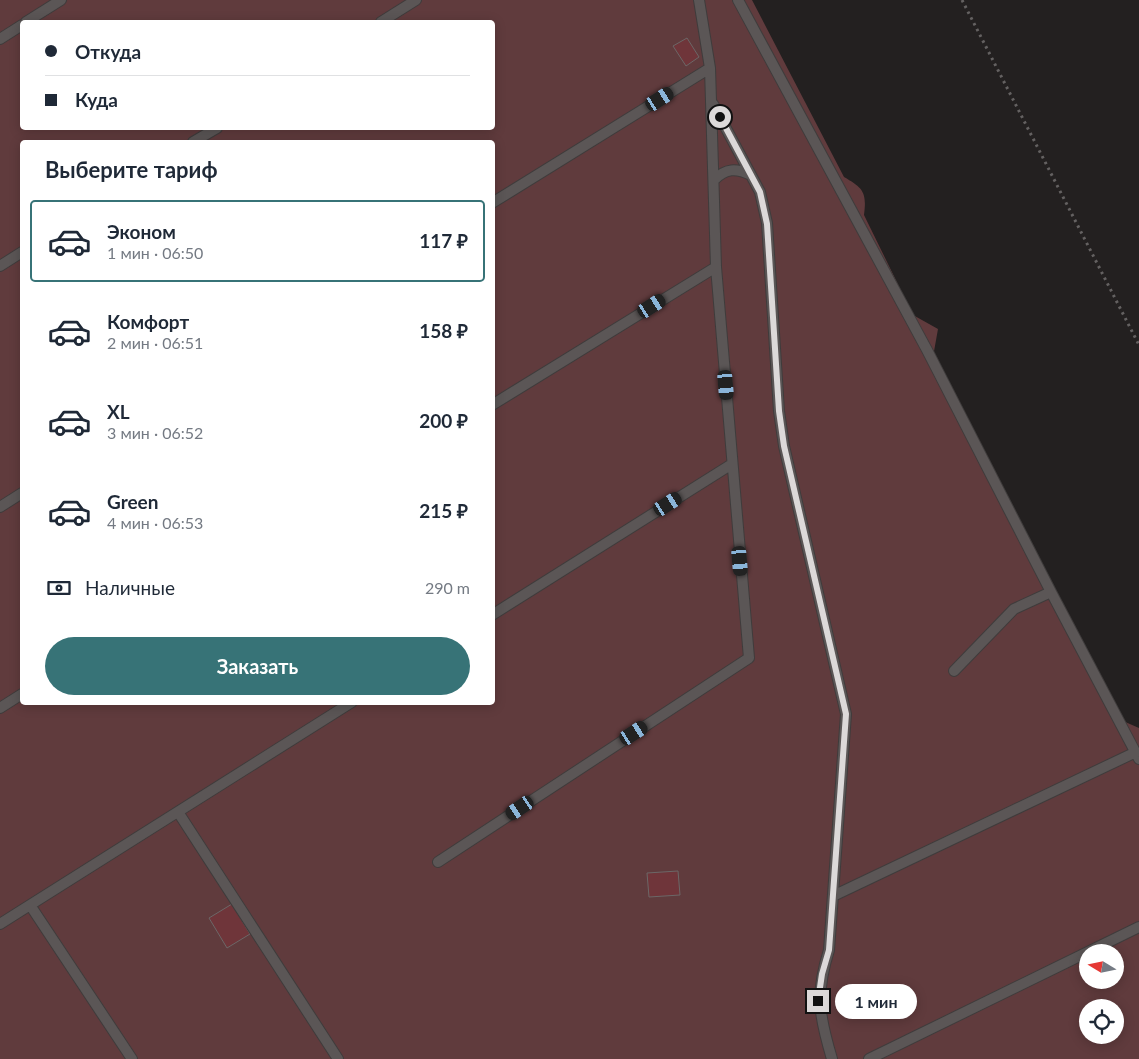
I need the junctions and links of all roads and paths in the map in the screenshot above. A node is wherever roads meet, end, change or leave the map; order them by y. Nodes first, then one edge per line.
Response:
1 (61, 0) edge
2 (416, 0) edge
3 (699, 0) edge
4 (738, 0) edge
5 (962, 0) edge
6 (29, 20) edge
7 (384, 20) edge
8 (20, 26) edge
9 (0, 39) edge
10 (710, 68) junction
11 (712, 102) junction
12 (214, 130) edge
13 (197, 140) edge
14 (751, 175) junction
15 (714, 180) junction
16 (495, 201) edge
17 (20, 253) edge
18 (0, 266) edge
19 (716, 267) junction
20 (1139, 345) edge
21 (495, 403) edge
22 (732, 464) junction
23 (20, 494) edge
24 (0, 507) edge
25 (1051, 592) junction
26 (495, 612) edge
27 (954, 671) dead end
28 (20, 695) edge
29 (347, 705) edge
30 (0, 708) edge
31 (1137, 756) edge
32 (178, 812) junction
33 (438, 862) dead end
34 (833, 896) junction
35 (30, 905) junction
36 (0, 924) edge
37 (1139, 927) edge
38 (132, 1059) edge
39 (338, 1059) edge
40 (832, 1059) edge
41 (869, 1059) edge

1 - 6 lane
2 - 7 lane
3 - 10 lane
4 - 25 lane
5 - 20 path
8 - 9 lane
10 - 11 lane
10 - 16 lane
11 - 14 lane
11 - 15 lane
12 - 13 lane
14 - 15 lane
14 - 34 lane
15 - 19 lane
17 - 18 lane
19 - 21 lane
19 - 22 lane
22 - 26 lane
22 - 33 lane
23 - 24 lane
25 - 27 lane
25 - 31 lane
28 - 30 lane
29 - 32 lane
31 - 34 lane
32 - 35 lane
32 - 39 lane
34 - 40 lane
35 - 36 lane
35 - 38 lane
37 - 41 lane

